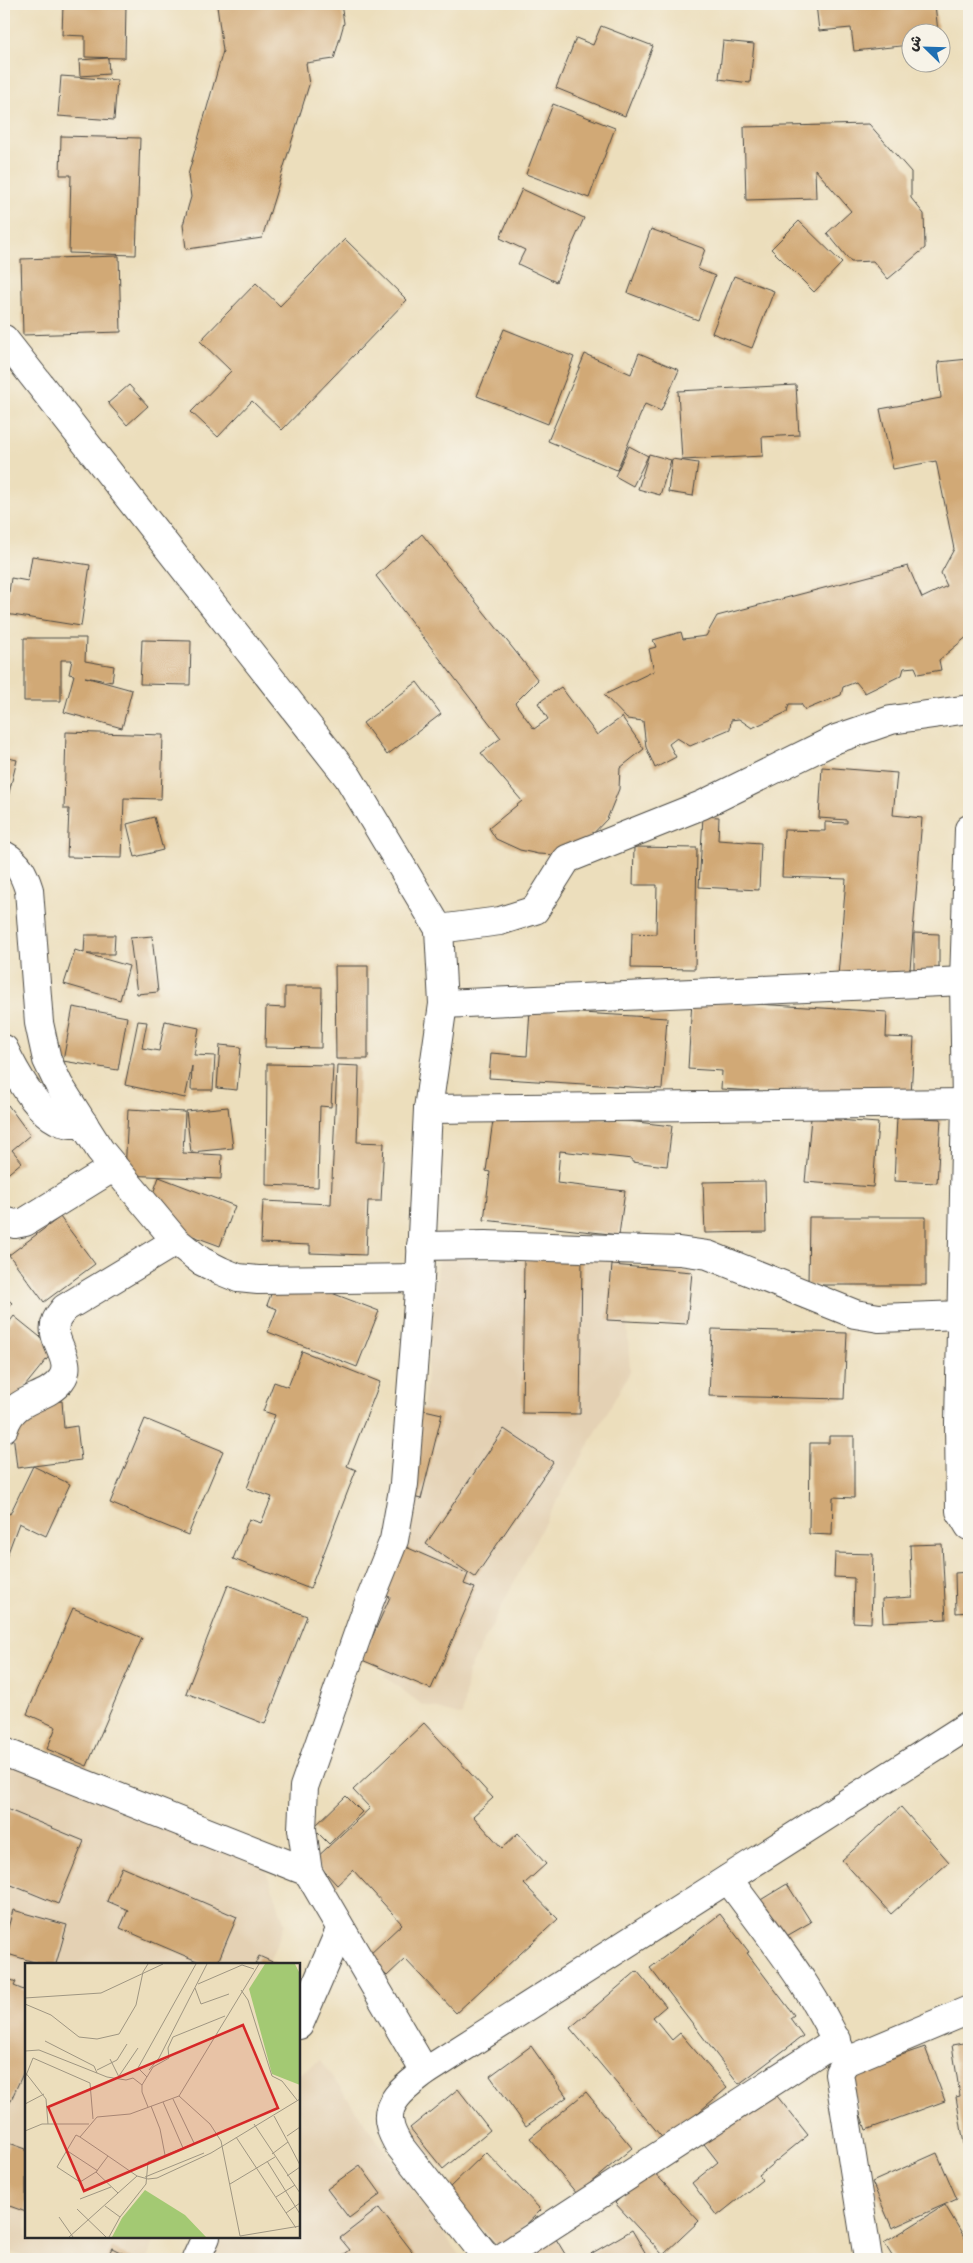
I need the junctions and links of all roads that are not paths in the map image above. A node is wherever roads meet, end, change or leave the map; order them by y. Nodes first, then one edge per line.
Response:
1 (4, 339) edge
2 (969, 709) edge
3 (969, 829) edge
4 (4, 855) edge
5 (439, 929) junction
6 (964, 981) junction
7 (443, 1004) junction
8 (4, 1049) edge
9 (966, 1103) junction
10 (428, 1109) junction
11 (84, 1124) junction
12 (114, 1167) junction
13 (4, 1220) edge
14 (176, 1241) junction
15 (421, 1246) junction
16 (420, 1278) junction
17 (961, 1315) junction
18 (964, 1423) edge
19 (4, 1428) edge
20 (969, 1526) edge
21 (969, 1725) edge
22 (4, 1752) edge
23 (308, 1872) junction
24 (728, 1879) junction
25 (340, 1930) junction
26 (969, 2010) edge
27 (300, 2023) edge
28 (841, 2051) junction
29 (426, 2072) junction
30 (206, 2238) edge
31 (196, 2259) edge
32 (488, 2259) edge
33 (500, 2259) edge
34 (868, 2259) edge

1 - 5 street
2 - 5 street
3 - 6 street
4 - 11 street
5 - 7 street
6 - 7 street
6 - 9 street
7 - 10 street
8 - 11 street
9 - 10 street
9 - 17 street
10 - 15 street
11 - 12 street
12 - 13 street
12 - 14 street
14 - 16 street
14 - 19 street
15 - 16 street
15 - 17 street
16 - 23 street
17 - 18 street
18 - 20 street
21 - 24 street
22 - 23 street
23 - 25 street
24 - 28 street
24 - 29 street
25 - 27 street
25 - 29 street
26 - 28 street
28 - 33 street
28 - 34 street
29 - 32 street
30 - 31 street

